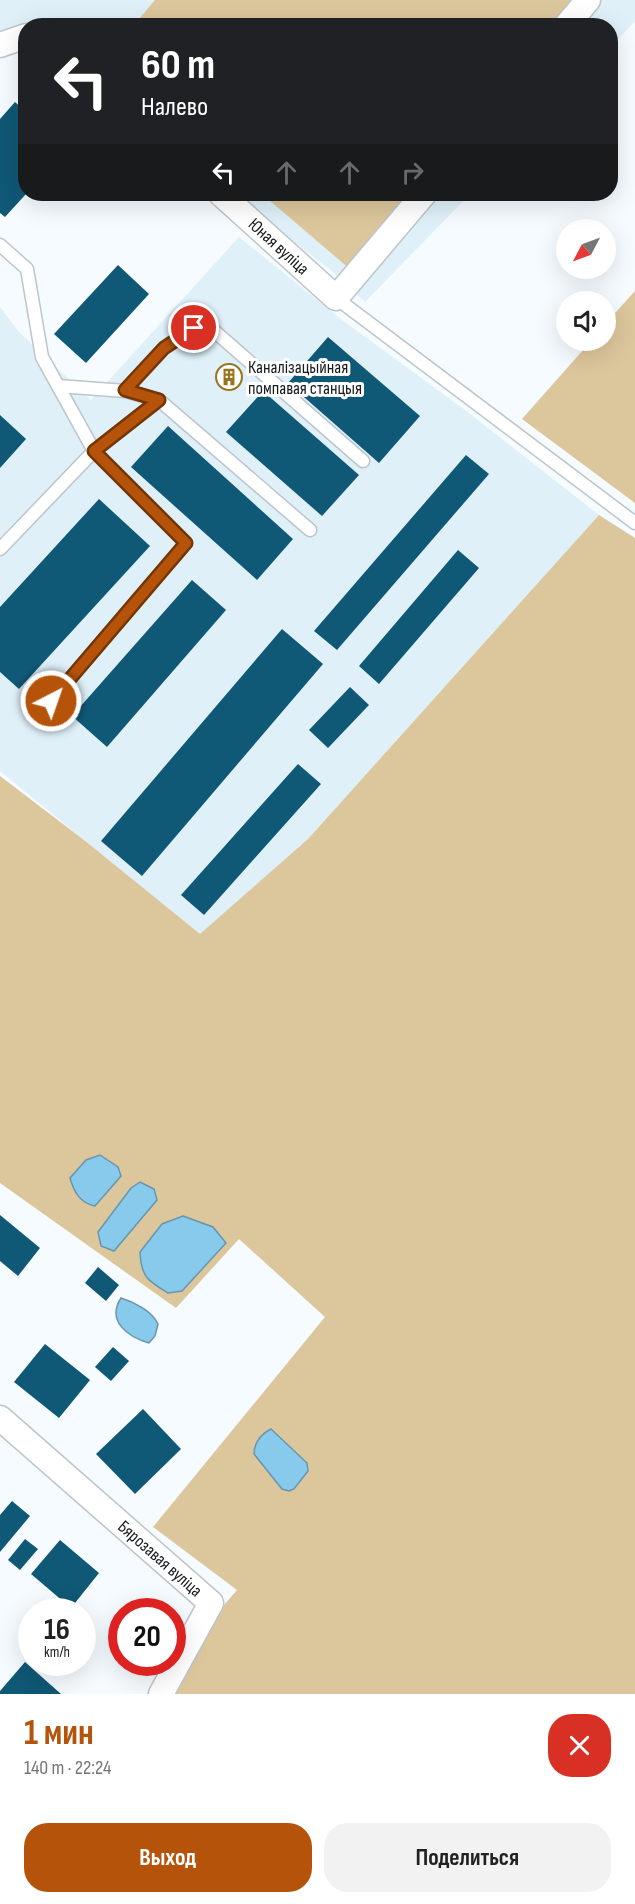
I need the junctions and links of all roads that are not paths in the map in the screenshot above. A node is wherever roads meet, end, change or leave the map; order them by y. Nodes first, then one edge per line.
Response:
1 (588, 0) edge
2 (573, 18) edge
3 (18, 39) edge
4 (0, 45) edge
5 (229, 201) edge
6 (418, 201) edge
7 (0, 244) edge
8 (336, 298) junction
9 (58, 386) junction
10 (125, 390) junction
11 (159, 400) junction
12 (94, 451) junction
13 (363, 461) dead end
14 (635, 523) edge
15 (310, 530) dead end
16 (0, 549) edge
17 (51, 701) dead end
18 (0, 1418) edge
19 (160, 1694) edge

1 - 2 street
3 - 4 street
5 - 8 street, Юная вуліца
6 - 8 street
7 - 9 lane
8 - 14 lane
9 - 10 lane
9 - 12 lane
10 - 11 lane
10 - 13 lane
11 - 12 lane
11 - 15 lane
12 - 16 lane
12 - 17 lane
18 - 19 street, Бярозавая вуліца

